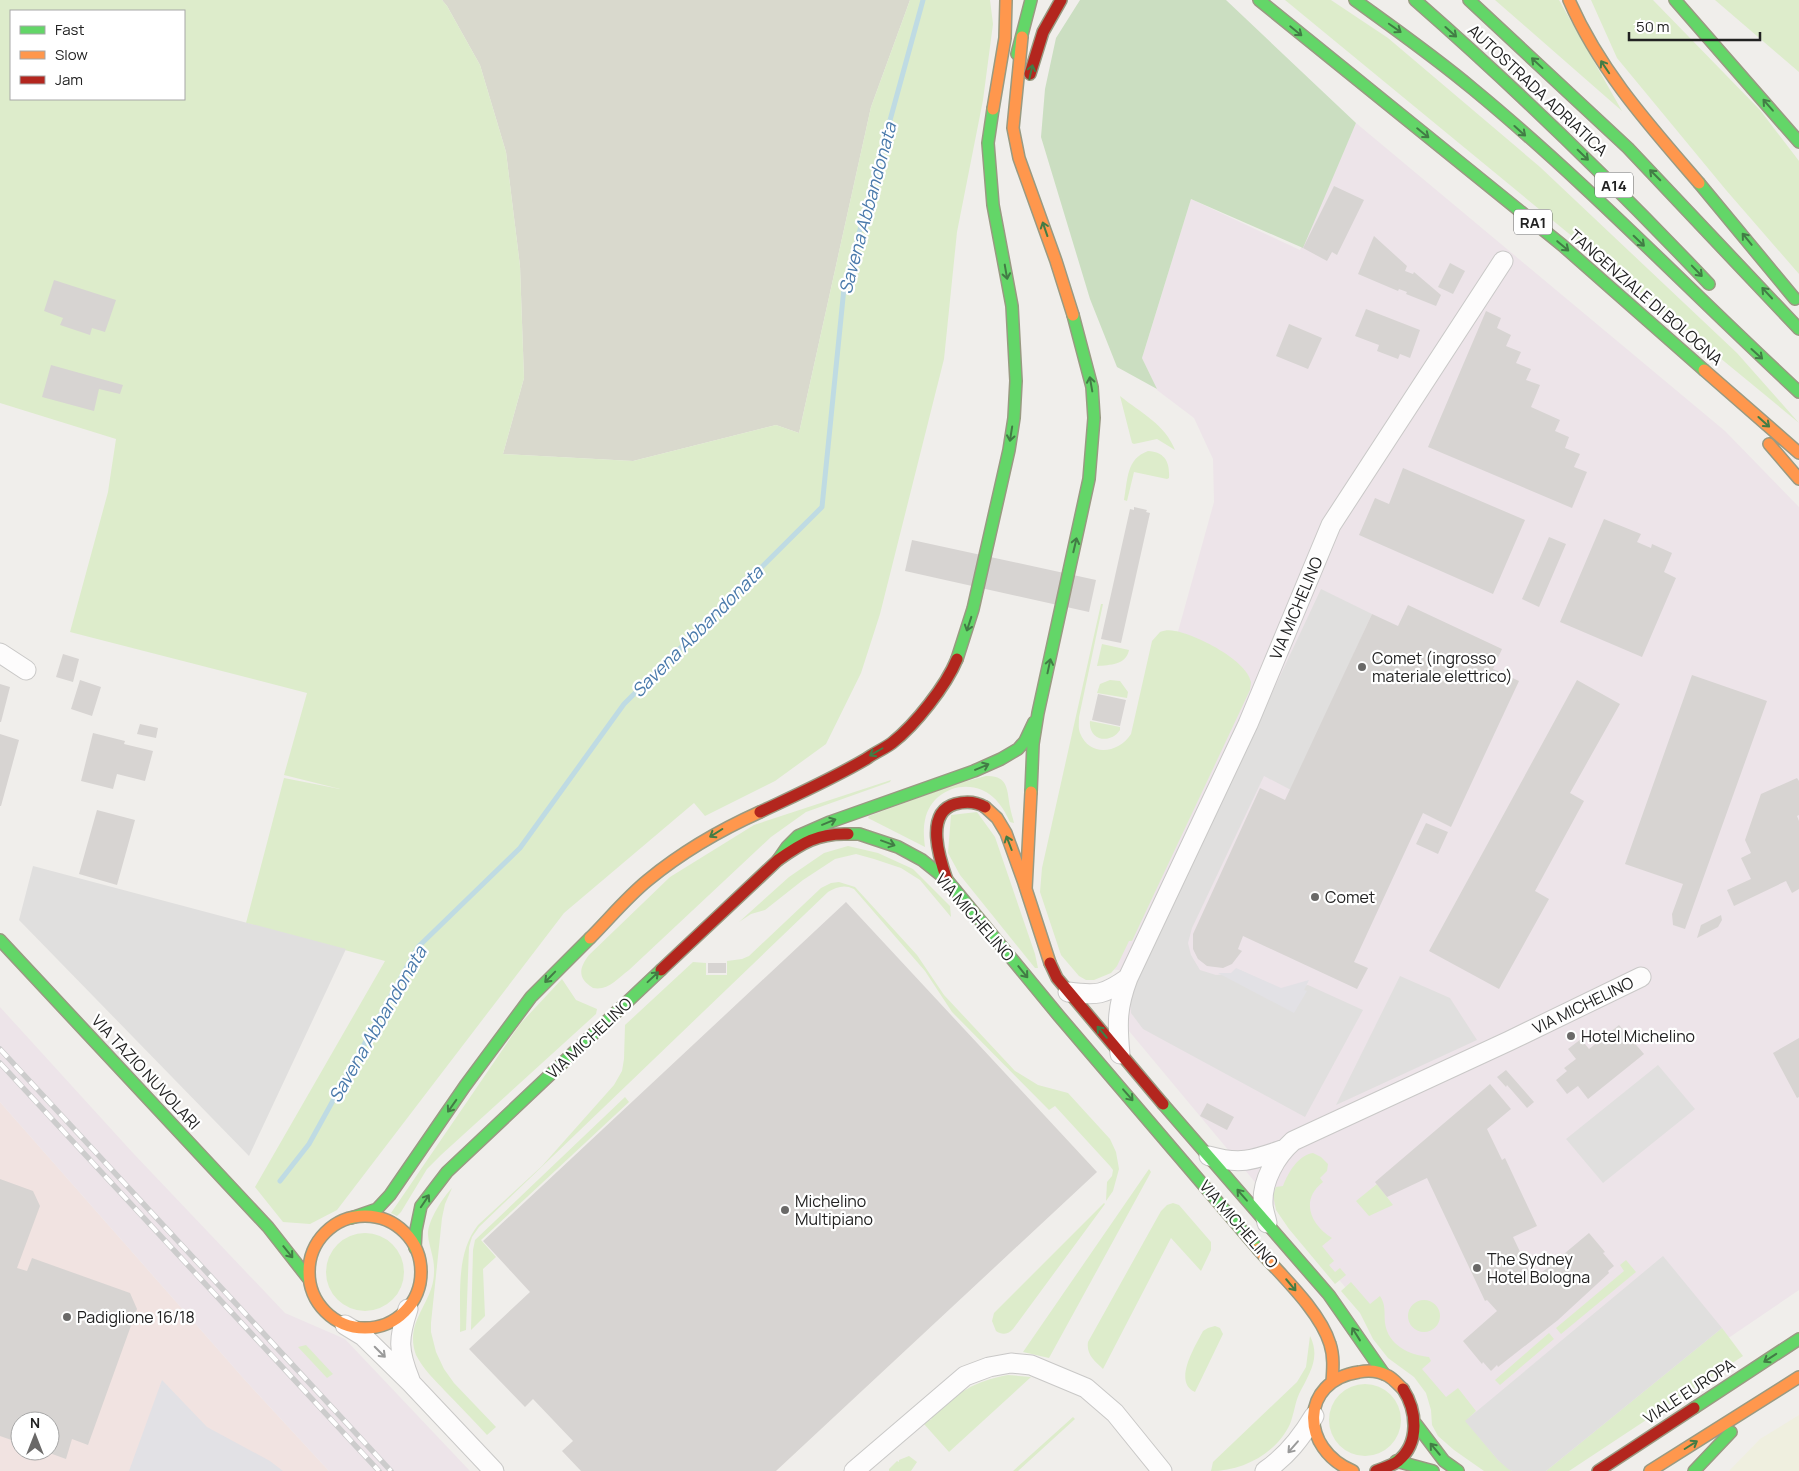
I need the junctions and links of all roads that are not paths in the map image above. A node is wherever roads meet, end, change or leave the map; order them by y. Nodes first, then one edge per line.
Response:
1 (1006, 0) edge
2 (1031, 0) edge
3 (1061, 0) edge
4 (1258, 0) edge
5 (1355, 0) edge
6 (1415, 0) edge
7 (1469, 0) edge
8 (1569, 0) edge
9 (1675, 0) edge
10 (1022, 37) junction
11 (1799, 142) edge
12 (991, 190) junction
13 (1031, 190) junction
14 (1503, 260) dead end
15 (1717, 292) dead end
16 (1799, 304) edge
17 (1658, 327) junction
18 (1799, 329) edge
19 (1769, 348) dead end
20 (1799, 383) edge
21 (1799, 392) edge
22 (1799, 453) edge
23 (1799, 479) edge
24 (0, 653) edge
25 (26, 670) dead end
26 (1038, 714) junction
27 (778, 860) junction
28 (947, 880) junction
29 (1026, 889) junction
30 (0, 940) edge
31 (1641, 977) dead end
32 (1128, 978) junction
33 (1068, 992) junction
34 (1120, 1054) junction
35 (1282, 1150) junction
36 (1209, 1156) junction
37 (351, 1218) junction
38 (1267, 1223) junction
39 (333, 1226) junction
40 (268, 1227) junction
41 (288, 1235) dead end
42 (307, 1236) dead end
43 (415, 1248) junction
44 (308, 1278) junction
45 (408, 1308) junction
46 (345, 1325) junction
47 (1799, 1340) edge
48 (1384, 1374) junction
49 (1741, 1376) junction
50 (1799, 1377) edge
51 (1332, 1382) junction
52 (411, 1383) junction
53 (1766, 1399) junction
54 (1314, 1416) junction
55 (1416, 1424) junction
56 (1396, 1461) junction
57 (1347, 1470) edge
58 (494, 1471) edge
59 (854, 1471) edge
60 (1162, 1471) edge
61 (1265, 1471) edge
62 (1376, 1471) edge
63 (1433, 1471) edge
64 (1458, 1471) edge
65 (1592, 1471) edge
66 (1598, 1471) edge
67 (1650, 1471) edge
68 (1694, 1471) edge

1 - 12 main road
2 - 10 main road
13 -> 3 main road
4 -> 17 main road, TANGENZIALE DI BOLOGNA / RA1
5 -> 21 main road
6 -> 15 main road, AUTOSTRADA ADRIATICA / A14
18 -> 7 main road, AUTOSTRADA ADRIATICA / A14
16 -> 8 main road
11 -> 9 main road
10 - 12 main road
10 - 13 main road
12 -> 37 main road
26 -> 13 main road
14 - 32 street, VIA MICHELINO
17 -> 22 main road, TANGENZIALE DI BOLOGNA / RA1
17 - 23 main road
19 - 20 main road
24 - 25 street
27 -> 26 main road
26 - 29 main road
27 -> 28 main road, VIA MICHELINO
43 -> 27 main road, VIA MICHELINO
29 -> 28 main road, VIA MICHELINO
28 -> 51 main road, VIA MICHELINO
29 - 33 main road, VIA MICHELINO
30 - 40 main road, VIA TAZIO NUVOLARI
31 - 35 street, VIA MICHELINO
32 - 33 street
32 - 34 street, VIA MICHELINO
34 -> 33 main road, VIA MICHELINO
34 - 36 main road, VIA MICHELINO
35 - 36 street, VIA MICHELINO
35 - 38 street, VIA MICHELINO
38 -> 36 main road, VIA MICHELINO
37 - 39 main road
37 - 43 main road
48 -> 38 main road, VIA MICHELINO
39 - 42 main road
39 - 44 main road
40 - 41 main road, VIA TAZIO NUVOLARI
40 -> 44 main road, VIA TAZIO NUVOLARI
43 - 45 main road
44 - 46 main road
45 - 46 main road
45 - 52 street
46 -> 52 street
47 -> 49 main road, VIALE EUROPA
48 - 51 main road
48 - 55 main road, VIA MICHELINO
49 - 65 main road
49 - 66 main road, VIALE EUROPA
50 - 53 main road
51 - 54 main road
52 - 58 street
67 -> 53 main road
53 - 68 main road
54 - 57 main road
54 -> 61 street
55 - 56 main road
64 -> 55 main road
56 - 62 main road
56 - 63 main road
59 - 60 street

